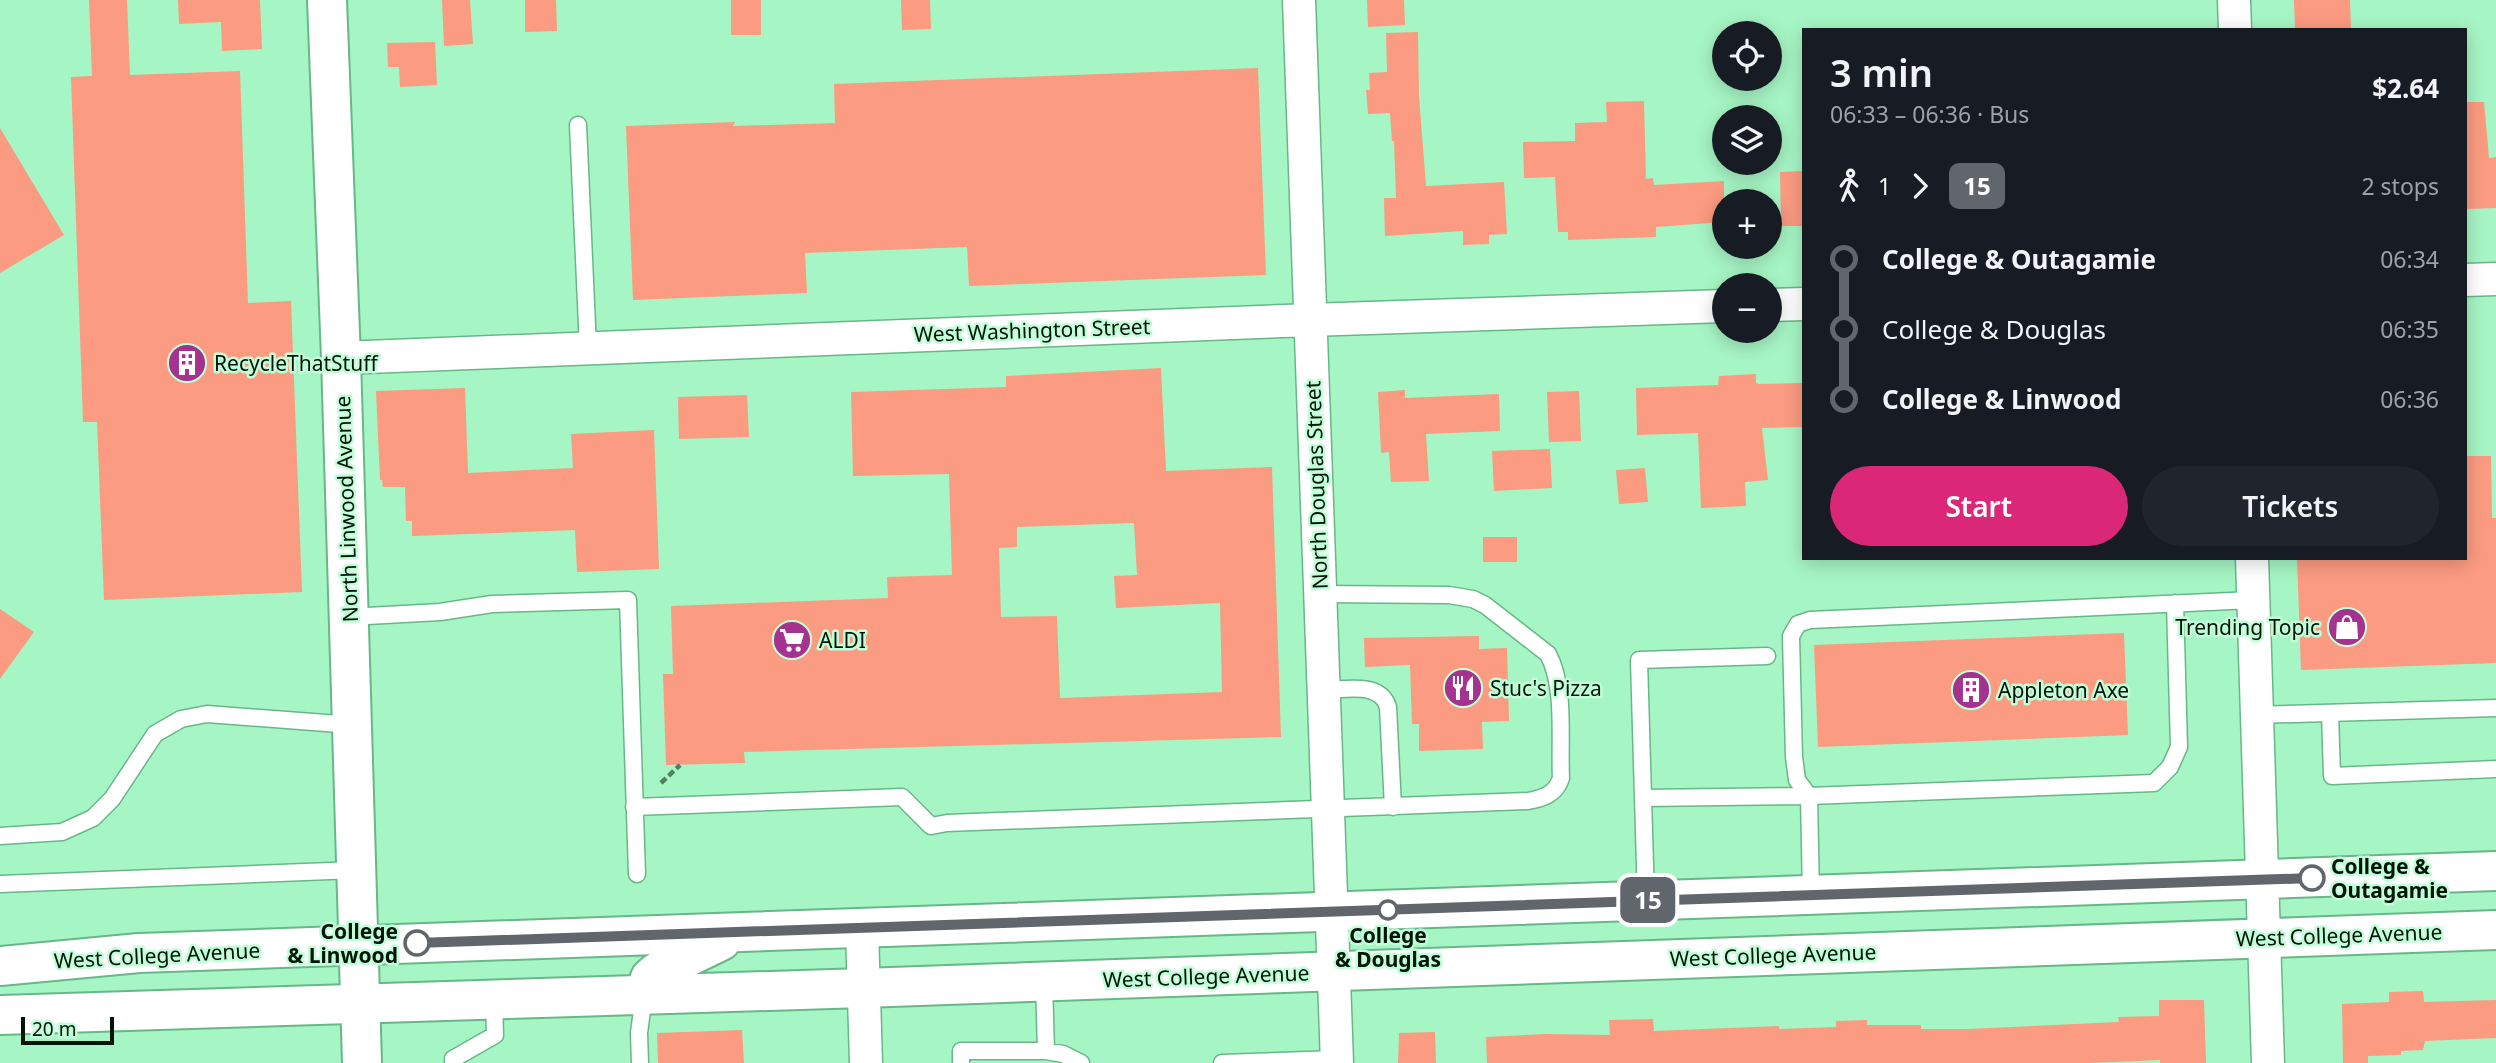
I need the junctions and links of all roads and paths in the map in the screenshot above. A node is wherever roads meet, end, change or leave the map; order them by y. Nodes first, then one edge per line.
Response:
1 (327, 0) edge
2 (1299, 0) edge
3 (2234, 0) edge
4 (2235, 28) edge
5 (578, 125) dead end
6 (2496, 279) edge
7 (2467, 281) edge
8 (1802, 304) edge
9 (1782, 305) edge
10 (1712, 306) edge
11 (1310, 320) junction
12 (588, 348) junction
13 (341, 358) junction
14 (2252, 560) edge
15 (1320, 594) junction
16 (2253, 600) junction
17 (2175, 603) junction
18 (349, 617) junction
19 (1767, 656) dead end
20 (1323, 690) junction
21 (2496, 708) edge
22 (2330, 713) junction
23 (2256, 715) junction
24 (352, 725) junction
25 (2496, 769) edge
26 (1809, 796) junction
27 (1643, 798) junction
28 (634, 807) junction
29 (1393, 807) junction
30 (1327, 809) junction
31 (0, 836) edge
32 (356, 870) junction
33 (2496, 871) edge
34 (637, 874) dead end
35 (0, 884) edge
36 (1811, 895) junction
37 (1646, 900) junction
38 (2262, 909) junction
39 (1330, 912) junction
40 (862, 929) junction
41 (2496, 930) edge
42 (736, 934) junction
43 (0, 966) edge
44 (1333, 971) junction
45 (359, 975) junction
46 (1044, 981) junction
47 (863, 988) junction
48 (644, 995) junction
49 (494, 999) junction
50 (0, 1015) edge
51 (1046, 1051) junction
52 (1337, 1061) edge
53 (362, 1063) edge
54 (453, 1063) edge
55 (640, 1063) edge
56 (866, 1063) edge
57 (961, 1063) edge
58 (1081, 1063) edge
59 (1222, 1063) edge
60 (2268, 1063) edge

1 - 13 main road, North Linwood Avenue
2 - 11 street, North Douglas Street
3 - 4 street
5 - 12 lane
6 - 7 street
8 - 9 street
10 - 11 street, West Washington Street
11 - 12 street, West Washington Street
11 - 15 street, North Douglas Street
12 - 13 street, West Washington Street
13 - 18 main road, North Linwood Avenue
14 - 16 street
15 - 20 street, North Douglas Street
15 - 29 lane
16 - 17 lane
16 - 23 street
17 - 26 lane
17 - 26 lane
18 - 24 main road, North Linwood Avenue
18 - 28 lane
19 - 27 lane
20 - 29 lane
20 - 30 street, North Douglas Street
21 - 22 lane
22 - 23 lane
22 - 25 lane
23 - 38 street
24 - 31 lane
24 - 32 main road, North Linwood Avenue
26 - 27 lane
26 - 36 lane
27 - 37 lane
28 - 30 lane
28 - 34 lane
29 - 30 lane
30 - 39 street, North Douglas Street
32 - 35 lane
32 - 45 main road, North Linwood Avenue
33 - 38 main road, West College Avenue
36 - 37 main road, West College Avenue
36 - 38 main road, West College Avenue
37 - 39 main road, West College Avenue
38 - 41 main road, West College Avenue
38 - 44 main road, West College Avenue
38 - 60 street
39 - 40 main road, West College Avenue
39 - 44 street, North Douglas Street
40 - 42 main road, West College Avenue
40 - 47 street
42 - 45 main road, West College Avenue
42 - 48 main road
43 - 45 main road, West College Avenue
44 - 46 main road, West College Avenue
44 - 52 street, North Douglas Street
45 - 49 main road, West College Avenue
45 - 50 main road, West College Avenue
45 - 53 main road, North Linwood Avenue
46 - 47 main road, West College Avenue
46 - 51 lane
47 - 48 main road, West College Avenue
47 - 56 street
48 - 49 main road, West College Avenue
48 - 55 lane
49 - 54 lane
51 - 57 lane
51 - 58 lane
52 - 59 lane

